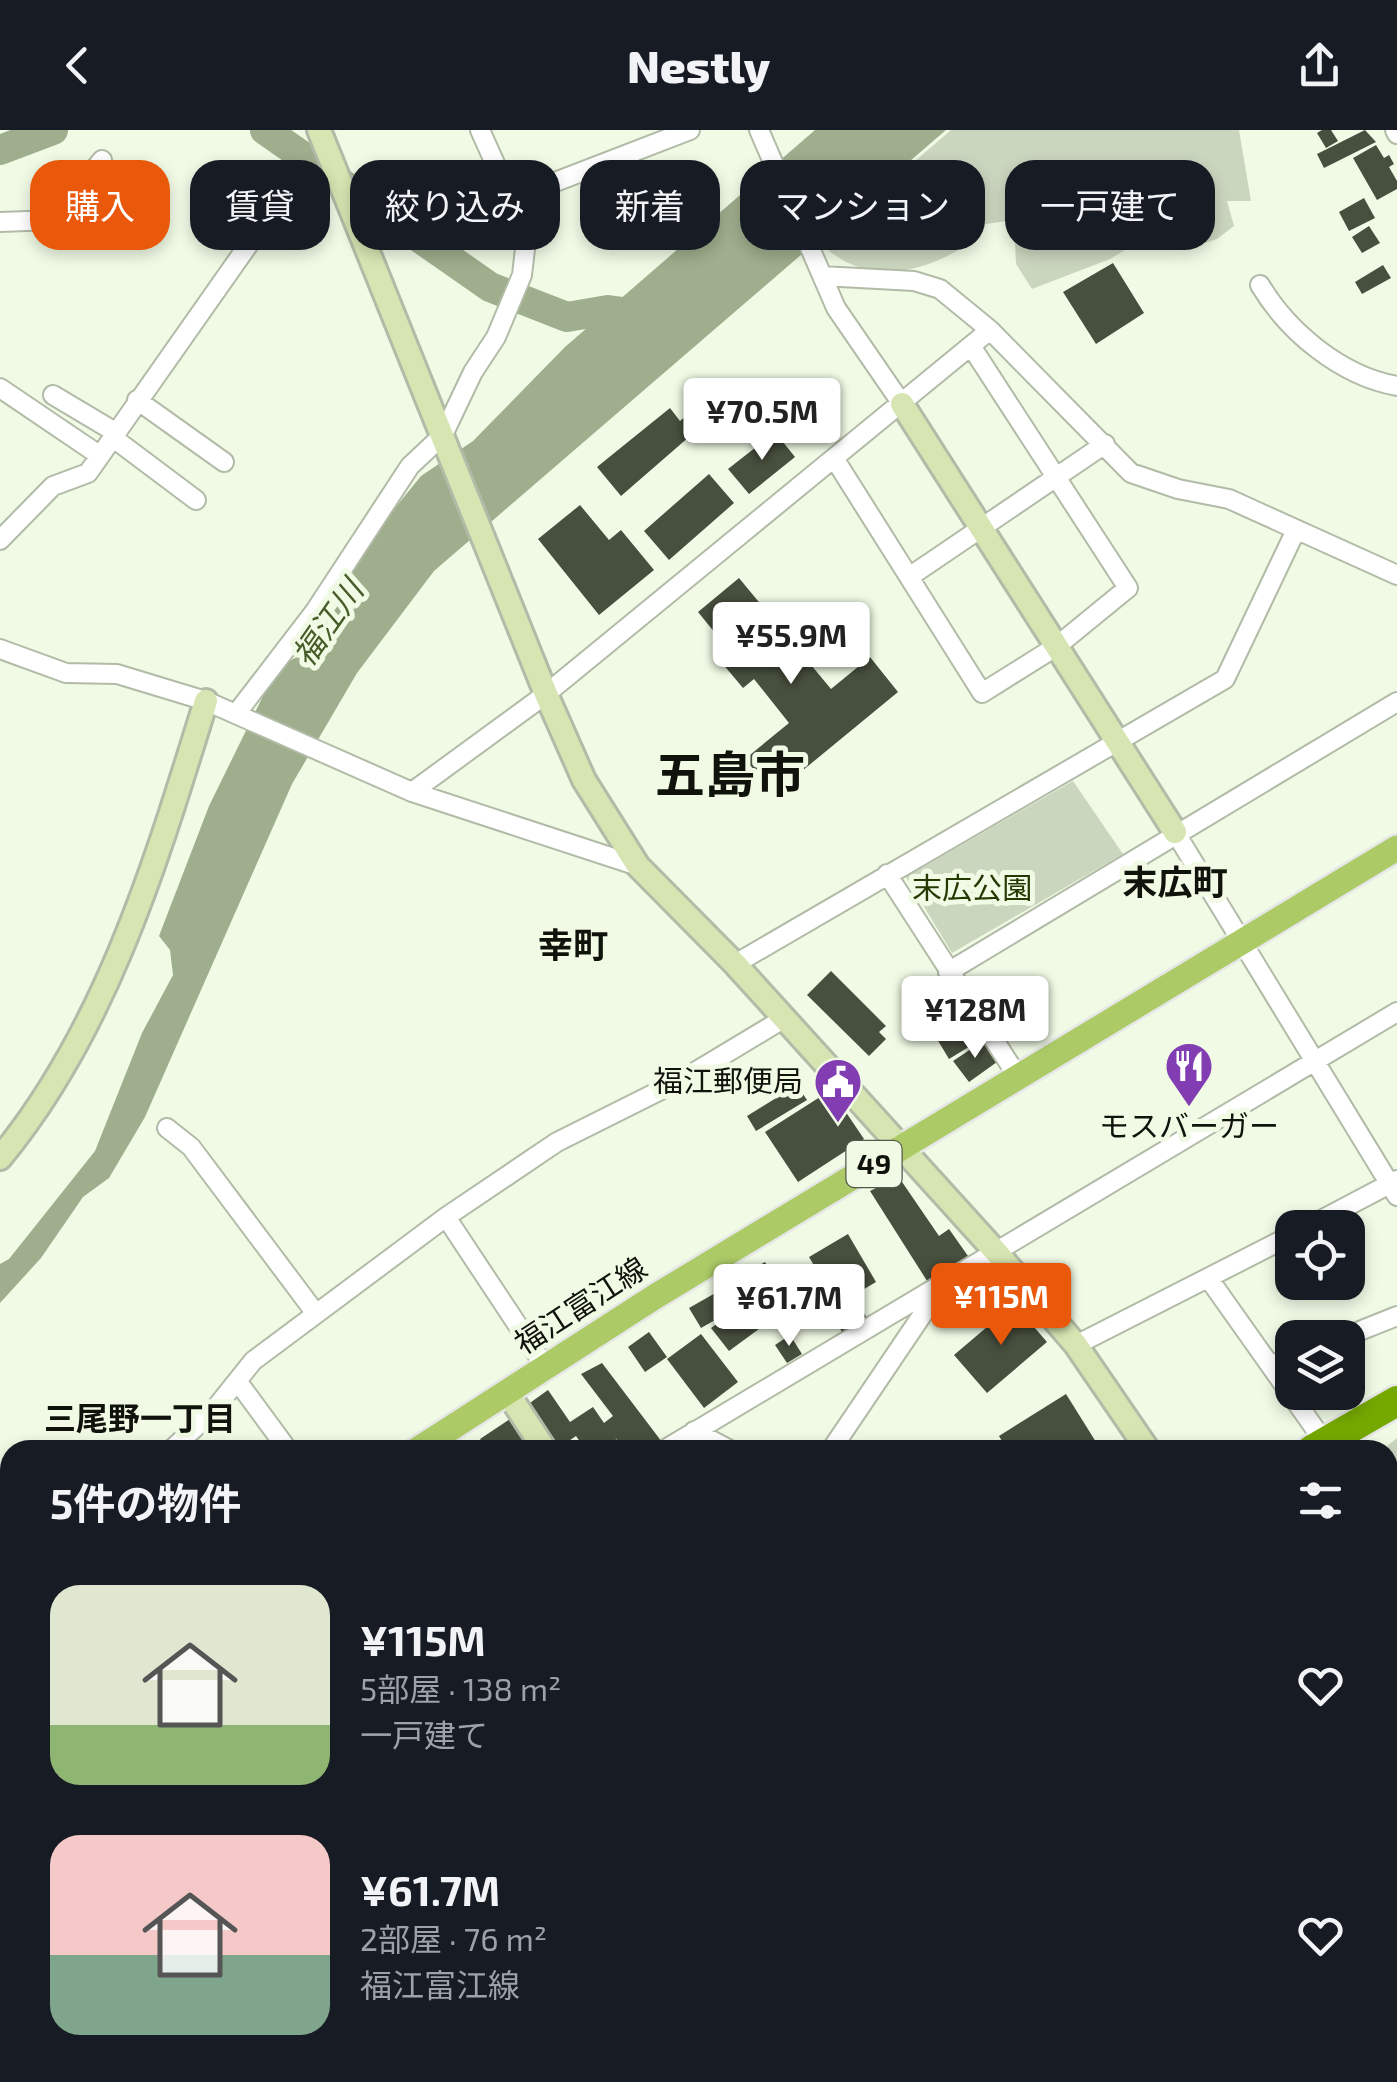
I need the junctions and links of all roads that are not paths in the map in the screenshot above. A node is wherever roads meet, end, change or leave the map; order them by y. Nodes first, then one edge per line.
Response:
1 (319, 130) edge
2 (480, 130) edge
3 (690, 130) edge
4 (759, 130) edge
5 (494, 160) edge
6 (560, 179) edge
7 (30, 221) edge
8 (0, 222) edge
9 (244, 250) edge
10 (525, 250) edge
11 (822, 276) junction
12 (1260, 285) dead end
13 (990, 330) junction
14 (970, 346) junction
15 (1397, 386) edge
16 (1, 390) edge
17 (53, 395) dead end
18 (137, 400) junction
19 (902, 404) junction
20 (113, 435) junction
21 (443, 435) junction
22 (1105, 444) junction
23 (99, 455) junction
24 (834, 458) junction
25 (224, 462) dead end
26 (1058, 476) junction
27 (196, 500) dead end
28 (982, 528) junction
29 (1296, 530) junction
30 (0, 540) edge
31 (1397, 575) edge
32 (909, 576) junction
33 (1057, 646) junction
34 (0, 649) edge
35 (546, 694) junction
36 (206, 702) junction
37 (1397, 702) edge
38 (236, 714) junction
39 (1120, 743) junction
40 (412, 792) junction
41 (1175, 832) junction
42 (1397, 848) edge
43 (638, 866) junction
44 (887, 874) junction
45 (1245, 941) junction
46 (735, 964) junction
47 (948, 972) junction
48 (1397, 1012) edge
49 (783, 1019) junction
50 (1317, 1062) junction
51 (1018, 1077) junction
52 (168, 1128) dead end
53 (901, 1148) junction
54 (0, 1158) edge
55 (1395, 1186) edge
56 (1344, 1210) edge
57 (446, 1217) junction
58 (1275, 1244) edge
59 (997, 1253) junction
60 (1210, 1278) junction
61 (942, 1285) junction
62 (314, 1311) junction
63 (1397, 1316) edge
64 (1365, 1329) edge
65 (1076, 1344) junction
66 (1275, 1364) edge
67 (1272, 1365) junction
68 (546, 1368) junction
69 (238, 1382) junction
70 (506, 1392) junction
71 (1397, 1401) edge
72 (694, 1431) junction
73 (181, 1440) edge
74 (281, 1440) edge
75 (433, 1440) edge
76 (538, 1440) edge
77 (683, 1440) edge
78 (711, 1440) edge
79 (838, 1440) edge
80 (1141, 1440) edge
81 (1315, 1440) edge
82 (1327, 1440) edge

1 - 21 street
2 - 5 street
3 - 6 street
4 - 11 street
7 - 8 street
9 - 18 street
10 - 21 street
11 - 13 street
11 - 19 street
12 - 15 street
13 - 14 street
13 - 22 street
14 - 19 street
14 - 26 street
16 - 23 street
17 - 20 street
18 - 20 street
18 - 25 street
19 - 24 street
19 - 28 street
20 - 23 street
20 - 27 street
21 - 35 street
21 - 38 street
22 - 26 street
22 - 29 street
23 - 30 street
24 - 32 street
24 - 35 street
26 - 28 street
26 - 33 street
28 - 32 street
28 - 33 street
29 - 31 street
29 - 39 street
32 - 33 street
33 - 39 street
34 - 36 street
35 - 40 street
35 - 43 street
36 - 38 street
36 - 54 street
37 - 41 street
38 - 40 street
39 - 41 street
39 - 44 street
40 - 43 street
41 - 45 street
41 - 47 street
42 - 45 main road, 福江富江線 / 49
43 - 46 street
44 - 46 street
44 - 47 street
45 - 50 street
45 - 51 main road, 福江富江線 / 49
46 - 49 street
47 - 51 street
48 - 50 street
49 - 53 street
49 - 57 street
50 - 55 street
50 - 59 street
51 - 53 main road, 福江富江線 / 49
52 - 62 street
53 - 59 street
53 - 68 main road, 福江富江線 / 49
55 - 56 street
57 - 62 street
57 - 68 street
58 - 60 street
59 - 61 street
59 - 65 street
60 - 65 street
60 - 67 street
61 - 72 street
61 - 79 street
62 - 69 street
63 - 64 street
65 - 80 street
66 - 67 street
67 - 81 street
68 - 70 main road, 福江富江線 / 49
69 - 73 street
69 - 74 street
70 - 75 main road, 福江富江線 / 49
70 - 76 street
71 - 82 highway
72 - 77 street
72 - 78 street

